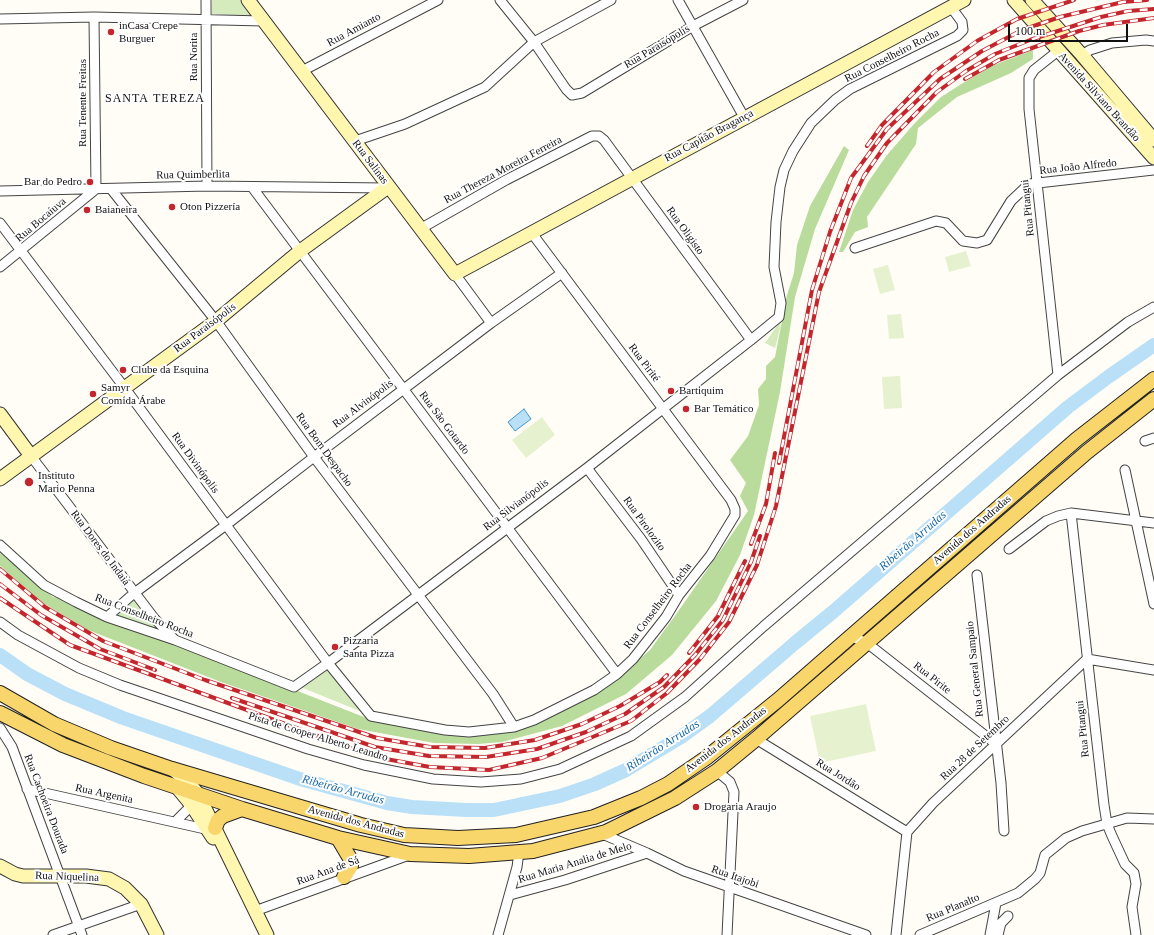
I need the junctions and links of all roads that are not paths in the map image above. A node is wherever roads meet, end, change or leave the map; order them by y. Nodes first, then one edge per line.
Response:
1 (206, 0) edge
2 (248, 0) edge
3 (438, 0) edge
4 (500, 0) edge
5 (610, 0) edge
6 (678, 0) edge
7 (743, 0) edge
8 (964, 0) edge
9 (1032, 0) edge
10 (1020, 2) edge
11 (948, 3) edge
12 (94, 17) junction
13 (0, 19) edge
14 (205, 19) junction
15 (264, 21) junction
16 (693, 26) junction
17 (1154, 41) edge
18 (534, 42) junction
19 (1058, 51) junction
20 (1082, 55) junction
21 (302, 71) junction
22 (744, 117) junction
23 (599, 136) joint
24 (1154, 140) edge
25 (355, 141) junction
26 (1154, 158) edge
27 (1154, 170) edge
28 (632, 178) junction
29 (1037, 183) junction
30 (207, 186) junction
31 (252, 187) junction
32 (388, 187) junction
33 (96, 189) junction
34 (111, 189) junction
35 (0, 191) edge
36 (0, 224) edge
37 (420, 229) junction
38 (531, 232) junction
39 (855, 248) dead end
40 (21, 252) junction
41 (300, 252) junction
42 (0, 267) edge
43 (562, 273) junction
44 (455, 274) junction
45 (1154, 307) edge
46 (216, 321) junction
47 (492, 323) junction
48 (751, 340) junction
49 (1058, 376) junction
50 (1154, 379) edge
51 (124, 387) junction
52 (403, 389) junction
53 (1154, 398) edge
54 (663, 408) junction
55 (0, 414) edge
56 (31, 456) junction
57 (314, 456) junction
58 (587, 468) junction
59 (1125, 470) dead end
60 (0, 479) edge
61 (735, 509) joint
62 (1071, 513) junction
63 (1137, 520) junction
64 (1154, 523) edge
65 (226, 525) junction
66 (507, 527) junction
67 (0, 545) edge
68 (1010, 549) dead end
69 (977, 575) dead end
70 (134, 593) junction
71 (418, 595) junction
72 (679, 595) junction
73 (1154, 604) edge
74 (106, 617) junction
75 (0, 622) edge
76 (850, 636) junction
77 (175, 640) junction
78 (866, 643) junction
79 (1087, 659) junction
80 (328, 663) junction
81 (1154, 670) edge
82 (617, 674) junction
83 (294, 686) joint
84 (0, 693) edge
85 (371, 716) joint
86 (1, 718) edge
87 (747, 726) junction
88 (514, 727) junction
89 (756, 739) junction
90 (996, 744) junction
91 (172, 769) junction
92 (717, 771) junction
93 (27, 789) junction
94 (194, 798) junction
95 (242, 809) junction
96 (1154, 819) edge
97 (175, 822) junction
98 (1107, 824) junction
99 (210, 828) junction
100 (1004, 831) dead end
101 (907, 832) junction
102 (600, 833) junction
103 (338, 838) junction
104 (458, 838) junction
105 (519, 852) junction
106 (648, 853) junction
107 (410, 854) junction
108 (0, 866) edge
109 (60, 876) junction
110 (344, 877) junction
111 (729, 888) junction
112 (510, 895) junction
113 (996, 903) junction
114 (141, 904) junction
115 (255, 911) junction
116 (1008, 916) dead end
117 (78, 926) junction
118 (53, 935) edge
119 (82, 935) edge
120 (157, 935) edge
121 (267, 935) edge
122 (498, 935) edge
123 (727, 935) edge
124 (866, 935) edge
125 (896, 935) edge
126 (920, 935) edge
127 (990, 935) edge
128 (998, 935) edge
129 (1136, 935) edge

1 - 14 street, Rua Norita
2 - 15 street, Rua Salinas
3 - 21 street, Rua Amianto
4 - 18 street
5 - 18 street
6 - 16 street
7 - 16 street, Rua Paraisópolis
8 - 11 street, Rua Capitão Bragança
9 - 20 street, Avenida Silviano Brandão
10 - 19 street, Avenida Silviano Brandão
11 - 22 street, Rua Capitão Bragança
11 - 48 street, Rua Conselheiro Rocha
12 - 13 street
12 - 14 street
12 - 33 street, Rua Tenente Freitas
14 - 15 street
14 - 30 street, Rua Norita
15 - 21 street, Rua Salinas
16 - 18 street, Rua Paraisópolis
16 - 22 street
17 - 20 street
18 - 25 street
19 - 26 street, Avenida Silviano Brandão
19 - 29 street, Rua Pitangui
20 - 24 street, Avenida Silviano Brandão
21 - 25 street, Rua Salinas
22 - 28 street, Rua Capitão Bragança
23 - 28 street, Rua Oligisto
23 - 37 street, Rua Thereza Moreira Ferreira
25 - 32 street, Rua Salinas
27 - 29 street, Rua João Alfredo
28 - 38 street, Rua Capitão Bragança
28 - 48 street, Rua Oligisto
29 - 39 street, Rua João Alfredo
29 - 49 street, Rua Pitangui
30 - 31 street, Rua Quimberlita
30 - 34 street, Rua Quimberlita
31 - 32 street, Rua Quimberlita
31 - 41 street, Rua São Gotardo
32 - 37 street, Rua Salinas
32 - 41 street, Rua Paraisópolis
33 - 34 street, Rua Quimberlita
33 - 35 street, Rua Quimberlita
33 - 40 street, Rua Bocaíuva
34 - 46 street, Rua Bom Despacho
36 - 40 street, Rua Divinópolis
37 - 44 street, Rua Salinas
38 - 43 street, Rua Pirité
38 - 44 street, Rua Capitão Bragança
40 - 42 street, Rua Bocaíuva
40 - 51 street, Rua Divinópolis
41 - 46 street, Rua Paraisópolis
41 - 52 street, Rua São Gotardo
43 - 47 street, Rua Alvinópolis
43 - 54 street, Rua Pirité
44 - 47 street, Rua Salinas
45 - 49 street
46 - 51 street, Rua Paraisópolis
46 - 57 street, Rua Bom Despacho
47 - 52 street, Rua Alvinópolis
48 - 54 street, Rua Silvianópolis
49 - 75 street, Pista de Cooper Alberto Leandro
50 - 76 main road, Avenida dos Andradas
51 - 56 street, Rua Paraisópolis
51 - 65 street, Rua Divinópolis
52 - 57 street, Rua Alvinópolis
52 - 66 street, Rua São Gotardo
53 - 78 main road, Avenida dos Andradas
54 - 58 street, Rua Silvianópolis
54 - 61 street, Rua Pirité
55 - 56 street, Rua Dores do Indaiá
56 - 60 street, Rua Paraisópolis
56 - 70 street, Rua Dores do Indaiá
57 - 65 street, Rua Alvinópolis
57 - 71 street, Rua Bom Despacho
58 - 66 street, Rua Silvianópolis
58 - 72 street, Rua Pirolozito
59 - 63 street
61 - 72 street, Rua Conselheiro Rocha
62 - 63 street
62 - 68 street
62 - 79 street, Rua Pitangui
63 - 64 street
63 - 73 street
65 - 70 street, Rua Alvinópolis
65 - 80 street, Rua Divinópolis
66 - 71 street, Rua Silvianópolis
66 - 82 street, Rua São Gotardo
67 - 74 street, Rua Conselheiro Rocha
69 - 90 street, Rua General Sampaio
70 - 74 street, Rua Alvinópolis
70 - 77 street, Rua Dores do Indaiá
71 - 80 street, Rua Silvianópolis
71 - 88 street, Rua Bom Despacho
72 - 82 street, Rua Conselheiro Rocha
74 - 77 street, Rua Conselheiro Rocha
76 - 78 street, Rua Pirite
76 - 87 main road, Avenida dos Andradas
77 - 83 street, Rua Conselheiro Rocha
78 - 89 main road, Avenida dos Andradas
78 - 90 street, Rua Pirite
79 - 81 street
79 - 90 street, Rua 28 de Setembro
79 - 98 street, Rua Pitangui
80 - 83 street, Rua Silvianópolis
80 - 85 street, Rua Divinópolis
82 - 88 street, Rua Conselheiro Rocha
84 - 91 main road, Avenida dos Andradas
85 - 88 street, Rua Conselheiro Rocha
86 - 93 street, Rua Cachoeira Dourada
86 - 94 main road, Avenida dos Andradas
87 - 89 main road
87 - 104 main road, Avenida dos Andradas
89 - 92 main road, Avenida dos Andradas
89 - 101 street, Rua Jordão
90 - 100 street, Rua General Sampaio
90 - 101 street, Rua 28 de Setembro
91 - 94 street
91 - 104 main road, Avenida dos Andradas
92 - 102 main road, Avenida dos Andradas
92 - 111 street
93 - 97 street, Rua Argenita
93 - 109 street, Rua Cachoeira Dourada
94 - 95 main road, Avenida dos Andradas
94 - 97 street
94 - 99 street
95 - 99 main road
95 - 103 main road, Avenida dos Andradas
96 - 98 street, Rua Planalto
97 - 99 street, Rua Argenita
98 - 113 street, Rua Planalto
98 - 129 street, Rua Pitangui
99 - 115 street
101 - 125 street
102 - 105 main road, Avenida dos Andradas
102 - 106 street, Rua Itajobi
103 - 107 main road, Avenida dos Andradas
103 - 110 main road
104 - 107 main road
105 - 107 main road, Avenida dos Andradas
105 - 112 street
106 - 111 street, Rua Itajobi
106 - 112 street, Rua Maria Analia de Melo
107 - 110 street, Rua Ana de Sá
108 - 109 street, Rua Niquelina
109 - 114 street, Rua Niquelina
109 - 117 street, Rua Cachoeira Dourada
110 - 115 street, Rua Ana de Sá
111 - 123 street
111 - 124 street, Rua Itajobi
112 - 122 street
113 - 126 street, Rua Planalto
113 - 127 street
114 - 117 street
114 - 120 street, Rua Niquelina
115 - 121 street
116 - 128 street
117 - 118 street
117 - 119 street, Rua Cachoeira Dourada

